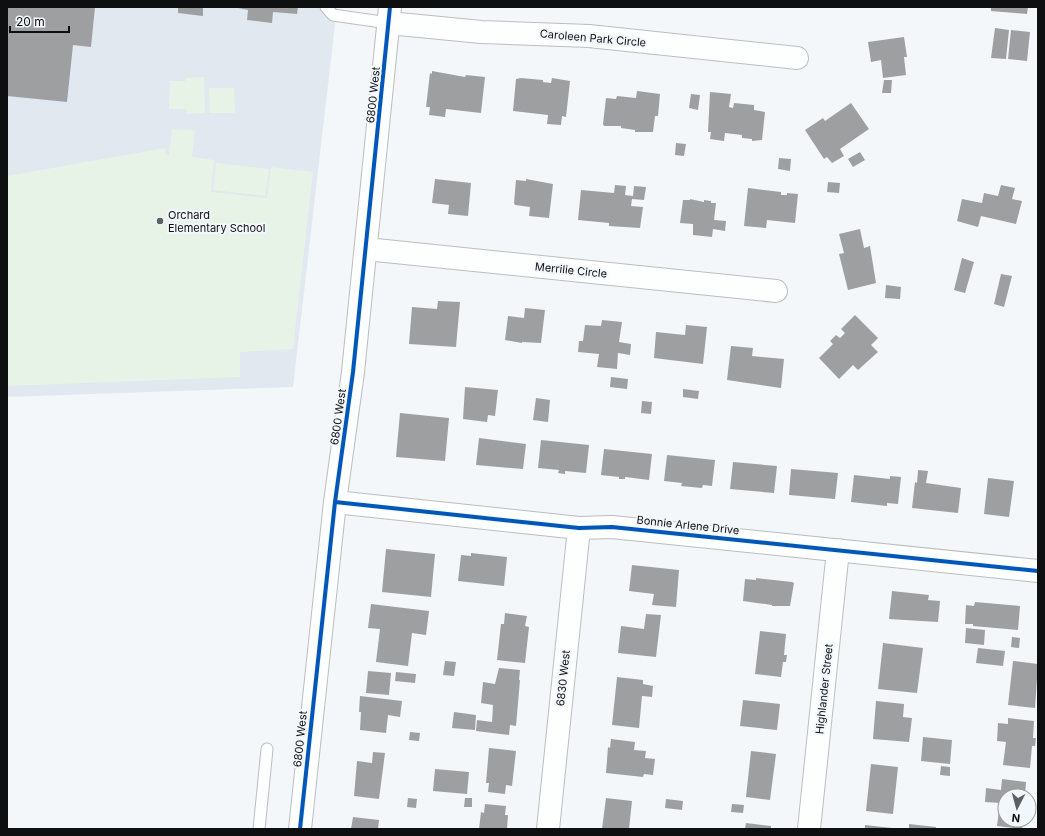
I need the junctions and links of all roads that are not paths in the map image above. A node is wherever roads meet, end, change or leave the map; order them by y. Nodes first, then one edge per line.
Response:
1 (326, 7) edge
2 (390, 15) edge
3 (797, 58) dead end
4 (366, 249) junction
5 (776, 291) dead end
6 (335, 502) junction
7 (579, 528) junction
8 (838, 550) junction
9 (1038, 571) edge
10 (267, 749) dead end
11 (259, 829) edge
12 (300, 829) edge
13 (548, 829) edge
14 (809, 829) edge

1 - 2 lane
2 - 3 street, Caroleen Park Circle
2 - 4 street, 6800 West
4 - 5 street, Merrilie Circle
4 - 6 street, 6800 West
6 - 7 street, Bonnie Arlene Drive
6 - 12 street, 6800 West
7 - 8 street, Bonnie Arlene Drive
7 - 13 street, 6830 West
8 - 9 street, Bonnie Arlene Drive
8 - 14 street, Highlander Street
10 - 11 lane

